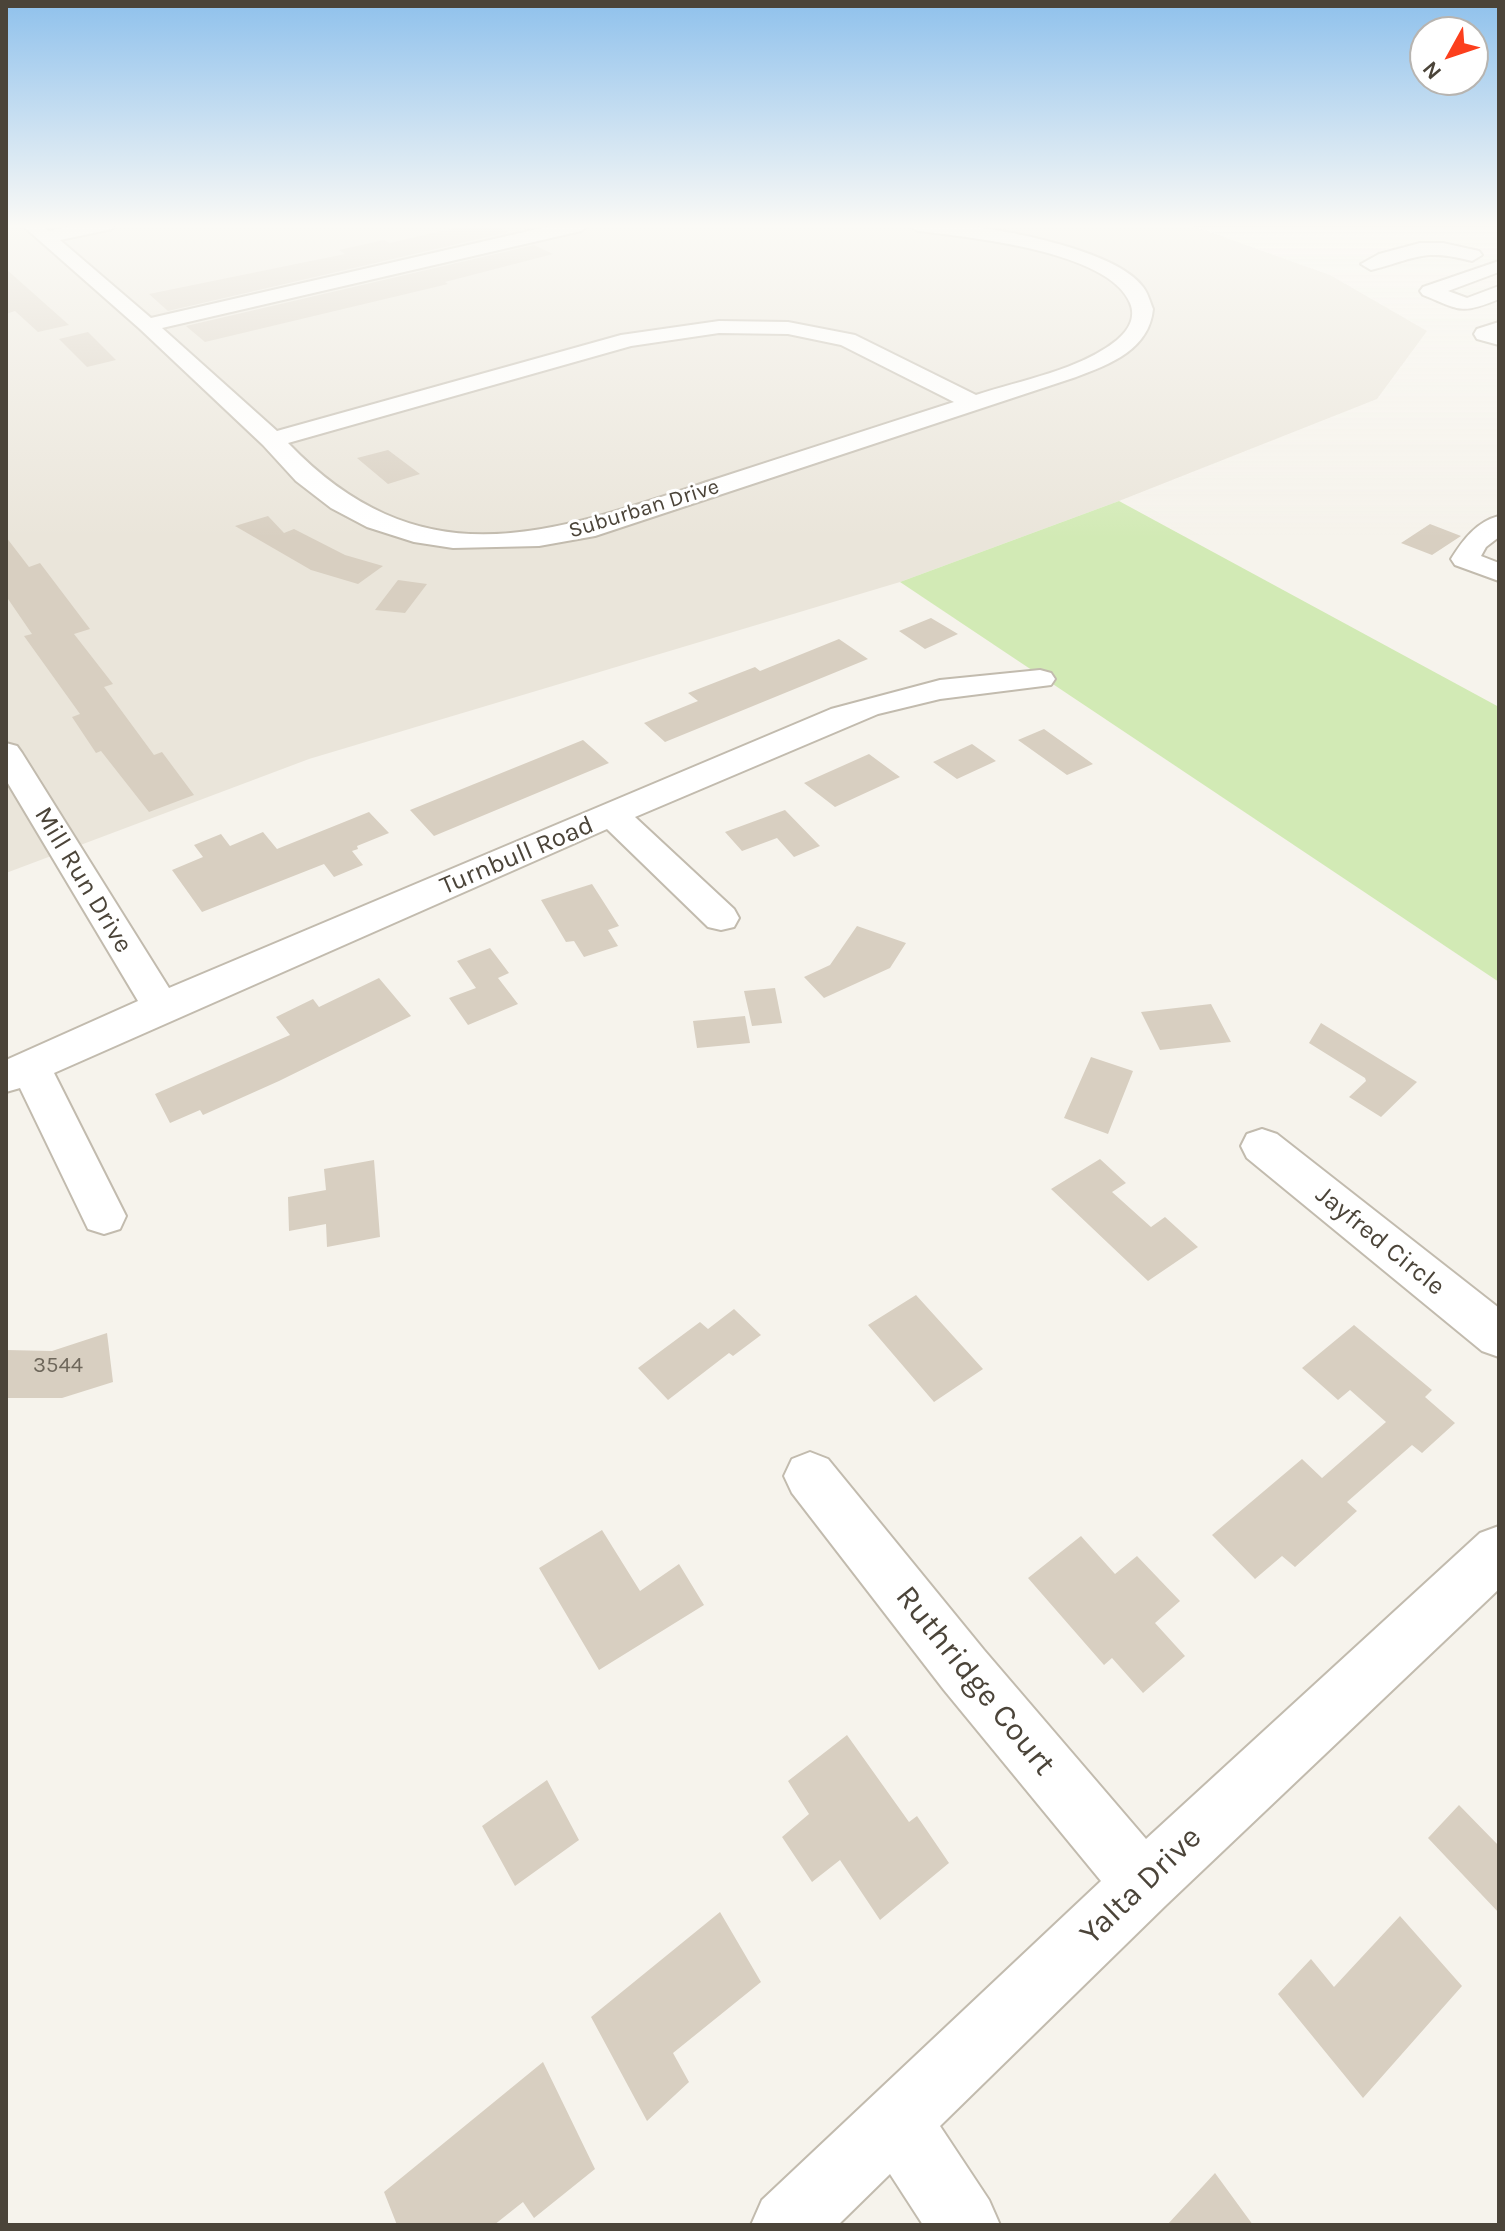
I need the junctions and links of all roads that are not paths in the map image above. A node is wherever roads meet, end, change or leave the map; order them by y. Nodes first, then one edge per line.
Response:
1 (151, 329) edge
2 (704, 329) edge
3 (789, 329) edge
4 (1138, 329) edge
5 (1496, 329) edge
6 (1499, 339) edge
7 (975, 403) junction
8 (272, 440) junction
9 (1499, 524) edge
10 (1499, 573) edge
11 (1040, 679) dead end
12 (6, 753) edge
13 (612, 815) junction
14 (721, 918) dead end
15 (161, 1007) junction
16 (18, 1071) edge
17 (1262, 1146) dead end
18 (104, 1216) dead end
19 (1499, 1336) edge
20 (810, 1476) dead end
21 (1499, 1552) edge
22 (1143, 1884) junction
23 (897, 2122) junction
24 (787, 2225) edge
25 (964, 2225) edge

1 - 8 street, Suburban Drive
2 - 8 street
3 - 7 street
4 - 7 street, Suburban Drive
5 - 6 street
7 - 8 street, Suburban Drive
9 - 10 street
11 - 13 street, Turnbull Road
12 - 15 street, Mill Run Drive
13 - 14 street
13 - 15 street, Turnbull Road
15 - 16 street, Turnbull Road
16 - 18 street
17 - 19 street, Jayfred Circle
20 - 22 street, Ruthridge Court
21 - 22 street, Yalta Drive
22 - 23 street, Yalta Drive
23 - 24 street, Yalta Drive
23 - 25 street

